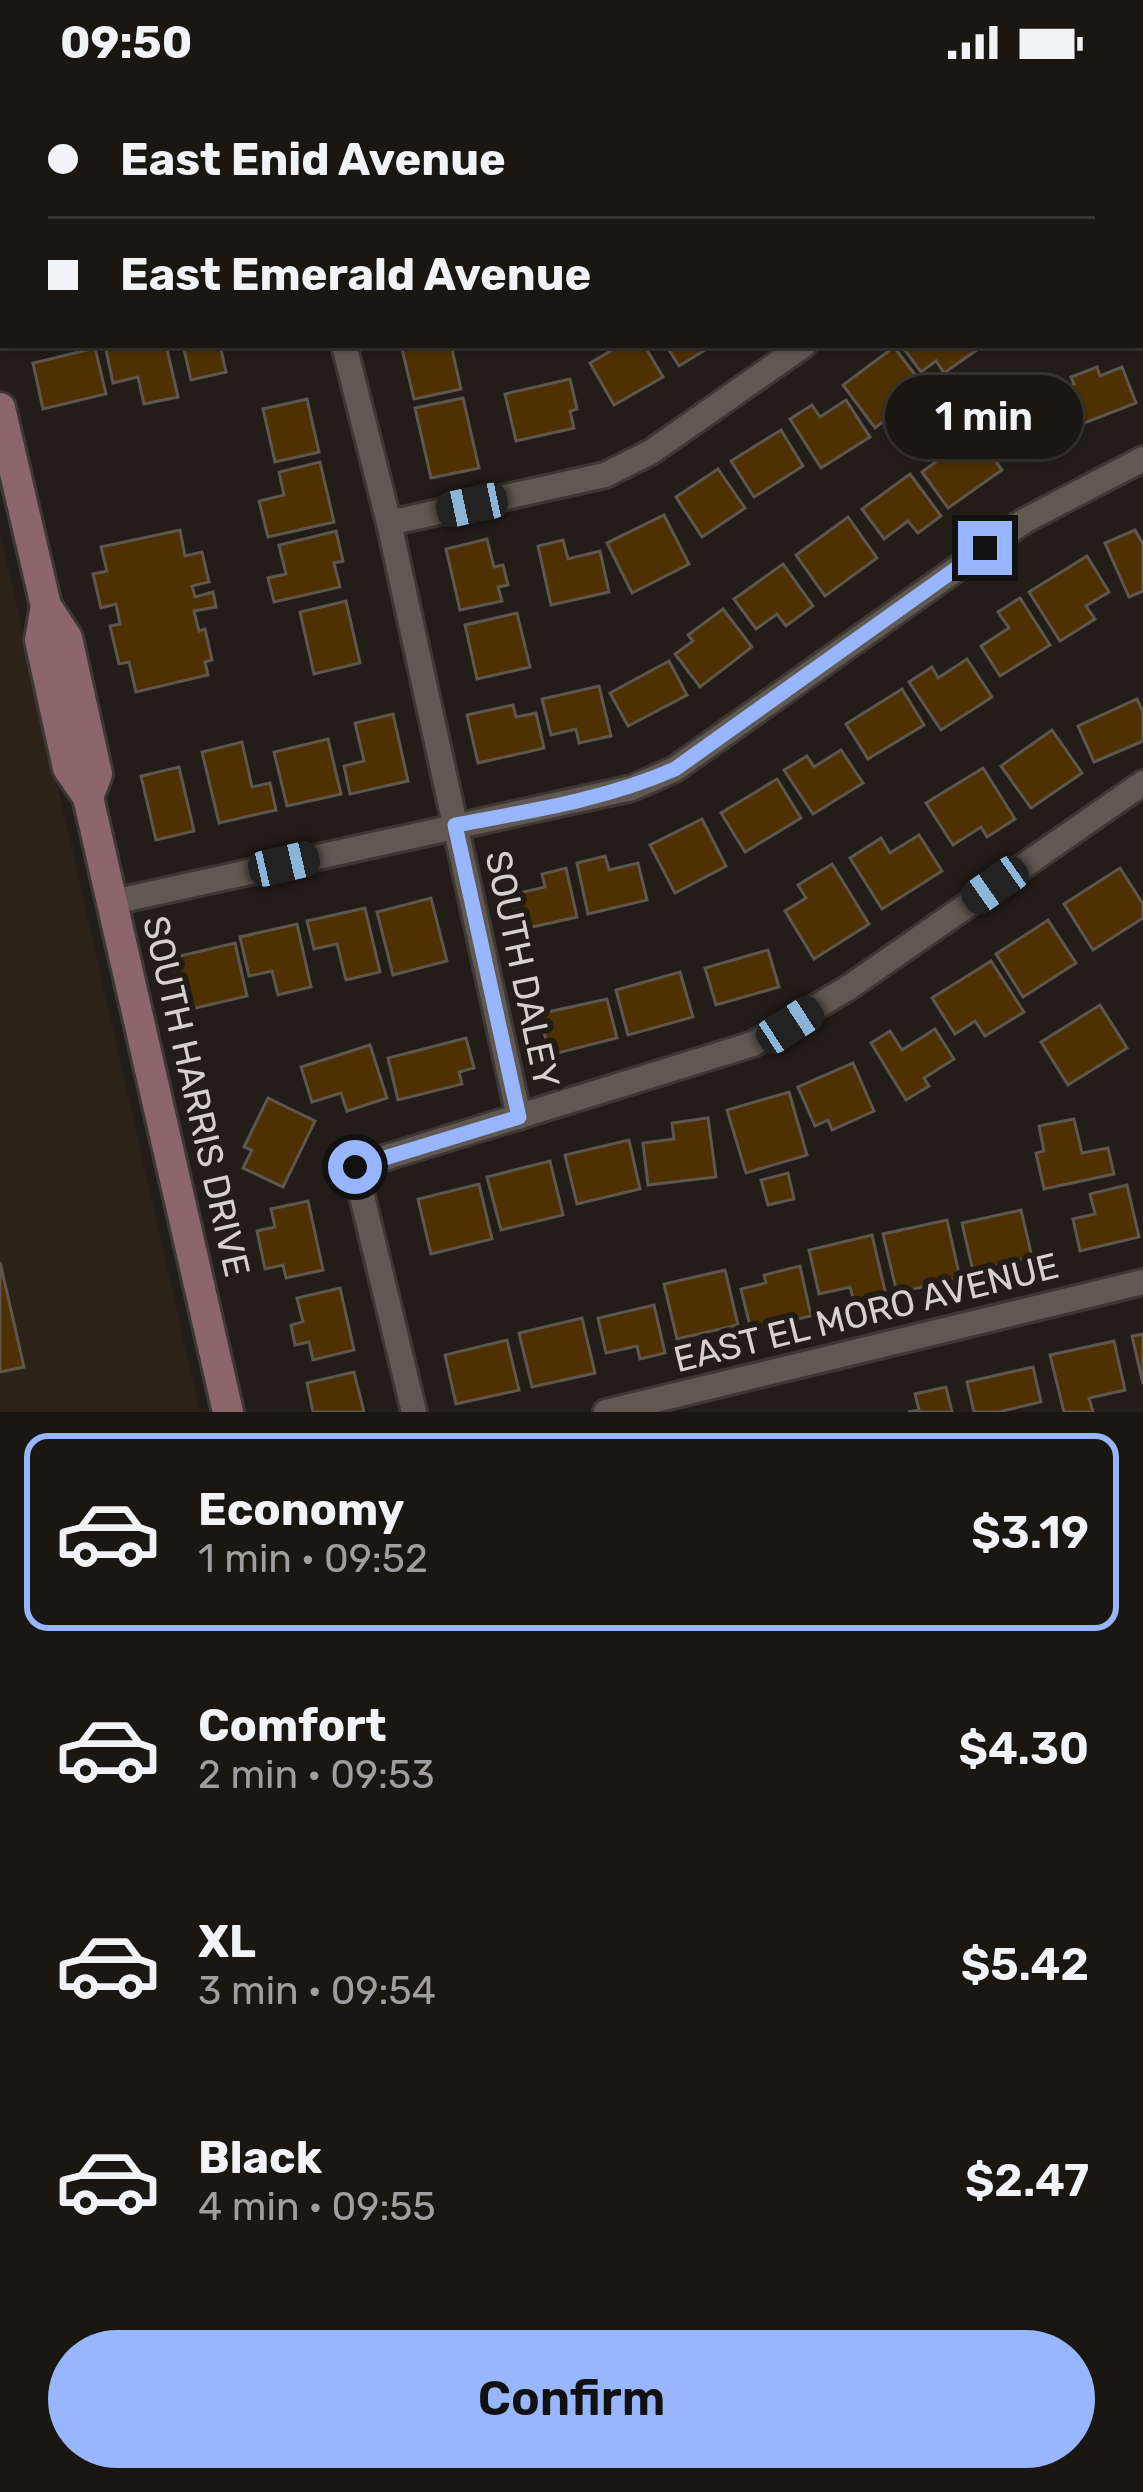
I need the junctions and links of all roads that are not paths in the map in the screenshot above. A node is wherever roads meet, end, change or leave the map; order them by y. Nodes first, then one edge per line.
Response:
1 (345, 348) edge
2 (800, 348) edge
3 (0, 408) edge
4 (1143, 458) edge
5 (389, 523) junction
6 (1143, 783) edge
7 (455, 825) junction
8 (113, 902) junction
9 (519, 1117) junction
10 (1143, 1282) edge
11 (228, 1412) edge
12 (414, 1412) edge
13 (605, 1412) edge

1 - 5 street, SOUTH DALEY
2 - 5 street
3 - 8 street, SOUTH HARRIS DRIVE
4 - 7 street
5 - 7 street, SOUTH DALEY
6 - 9 street
7 - 8 street
7 - 9 street, SOUTH DALEY
8 - 11 street, SOUTH HARRIS DRIVE
9 - 12 street
10 - 13 street, EAST EL MORO AVENUE

